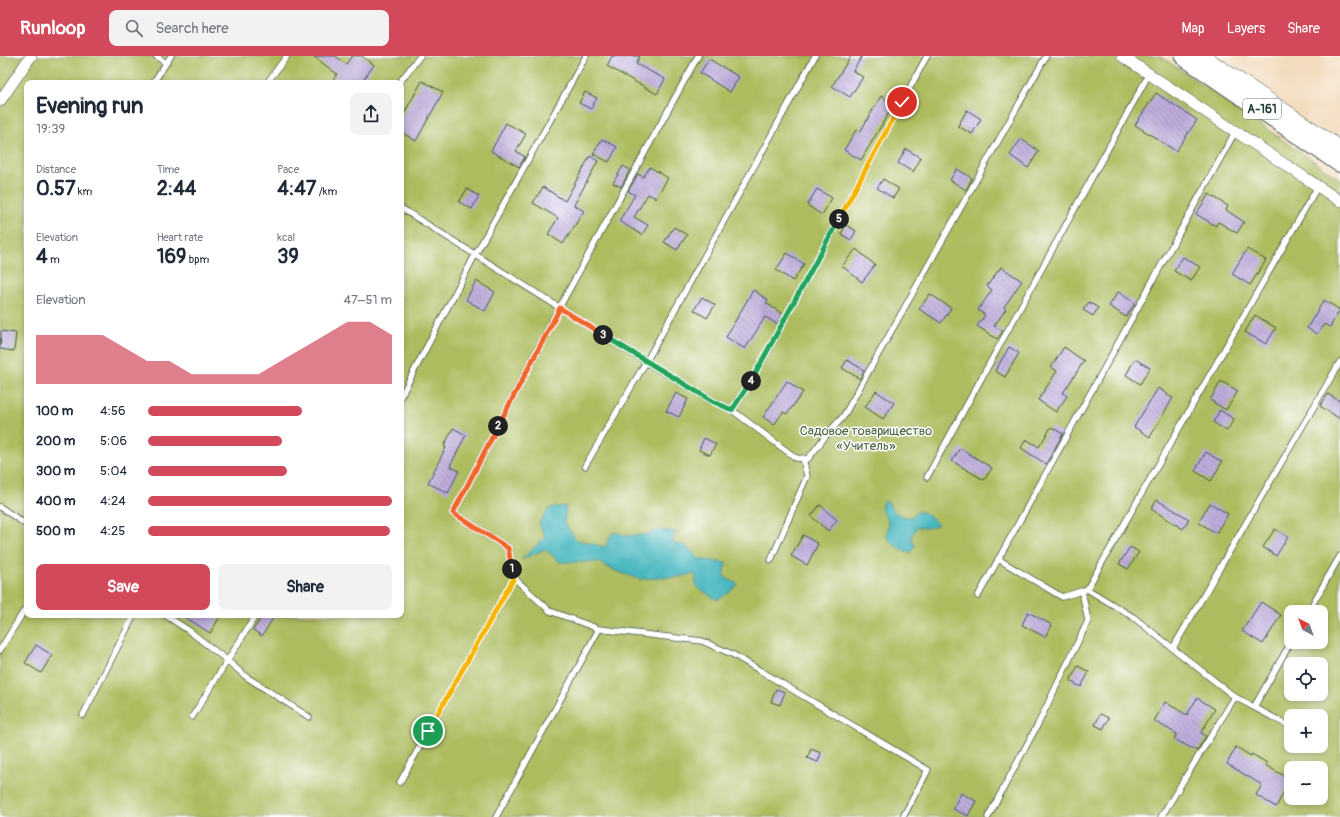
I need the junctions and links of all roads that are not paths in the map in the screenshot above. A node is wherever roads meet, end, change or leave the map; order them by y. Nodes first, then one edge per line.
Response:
1 (31, 56) edge
2 (156, 56) edge
3 (171, 56) edge
4 (287, 56) edge
5 (420, 56) edge
6 (586, 56) edge
7 (698, 56) edge
8 (815, 56) edge
9 (927, 56) edge
10 (1046, 56) edge
11 (1122, 56) edge
12 (1194, 57) edge
13 (166, 63) junction
14 (1148, 74) junction
15 (155, 80) edge
16 (269, 80) dead end
17 (401, 80) edge
18 (0, 100) edge
19 (1235, 132) junction
20 (1340, 146) edge
21 (1340, 162) edge
22 (1318, 186) junction
23 (1340, 201) edge
24 (404, 210) edge
25 (476, 255) junction
26 (560, 308) junction
27 (646, 362) junction
28 (1340, 362) edge
29 (404, 390) edge
30 (732, 410) junction
31 (803, 458) junction
32 (585, 466) dead end
33 (927, 476) dead end
34 (0, 507) edge
35 (24, 523) edge
36 (1340, 556) edge
37 (998, 559) junction
38 (771, 560) dead end
39 (514, 578) junction
40 (1084, 590) junction
41 (978, 596) dead end
42 (1312, 605) edge
43 (24, 611) edge
44 (132, 618) edge
45 (169, 618) edge
46 (254, 618) edge
47 (599, 629) junction
48 (1173, 648) junction
49 (1287, 649) edge
50 (0, 650) edge
51 (228, 661) junction
52 (1234, 698) junction
53 (1254, 707) junction
54 (83, 715) dead end
55 (192, 717) dead end
56 (308, 717) dead end
57 (1284, 723) edge
58 (400, 782) dead end
59 (496, 817) edge
60 (903, 817) edge
61 (988, 817) edge
62 (1161, 817) edge

1 - 18 street
2 - 13 lane
3 - 13 lane
4 - 16 lane
5 - 17 lane
6 - 25 lane
7 - 26 lane
8 - 27 lane
9 - 30 lane
10 - 31 lane
11 - 14 street
12 - 20 street
12 - 21 highway, А-161
13 - 15 lane
14 - 19 street
14 - 33 lane
19 - 22 street
19 - 37 lane
22 - 23 street
22 - 40 lane
24 - 25 lane
25 - 26 lane
25 - 29 lane
26 - 27 lane
26 - 39 lane
27 - 30 lane
27 - 32 lane
28 - 48 lane
30 - 31 lane
31 - 38 lane
34 - 35 lane
36 - 42 lane
37 - 40 lane
37 - 41 lane
39 - 47 lane
39 - 58 lane
40 - 48 lane
40 - 61 lane
43 - 50 lane
44 - 54 lane
45 - 51 lane
46 - 51 lane
47 - 59 lane
47 - 60 lane
48 - 52 lane
49 - 53 lane
51 - 55 lane
51 - 56 lane
52 - 53 lane
52 - 62 lane
53 - 57 lane

